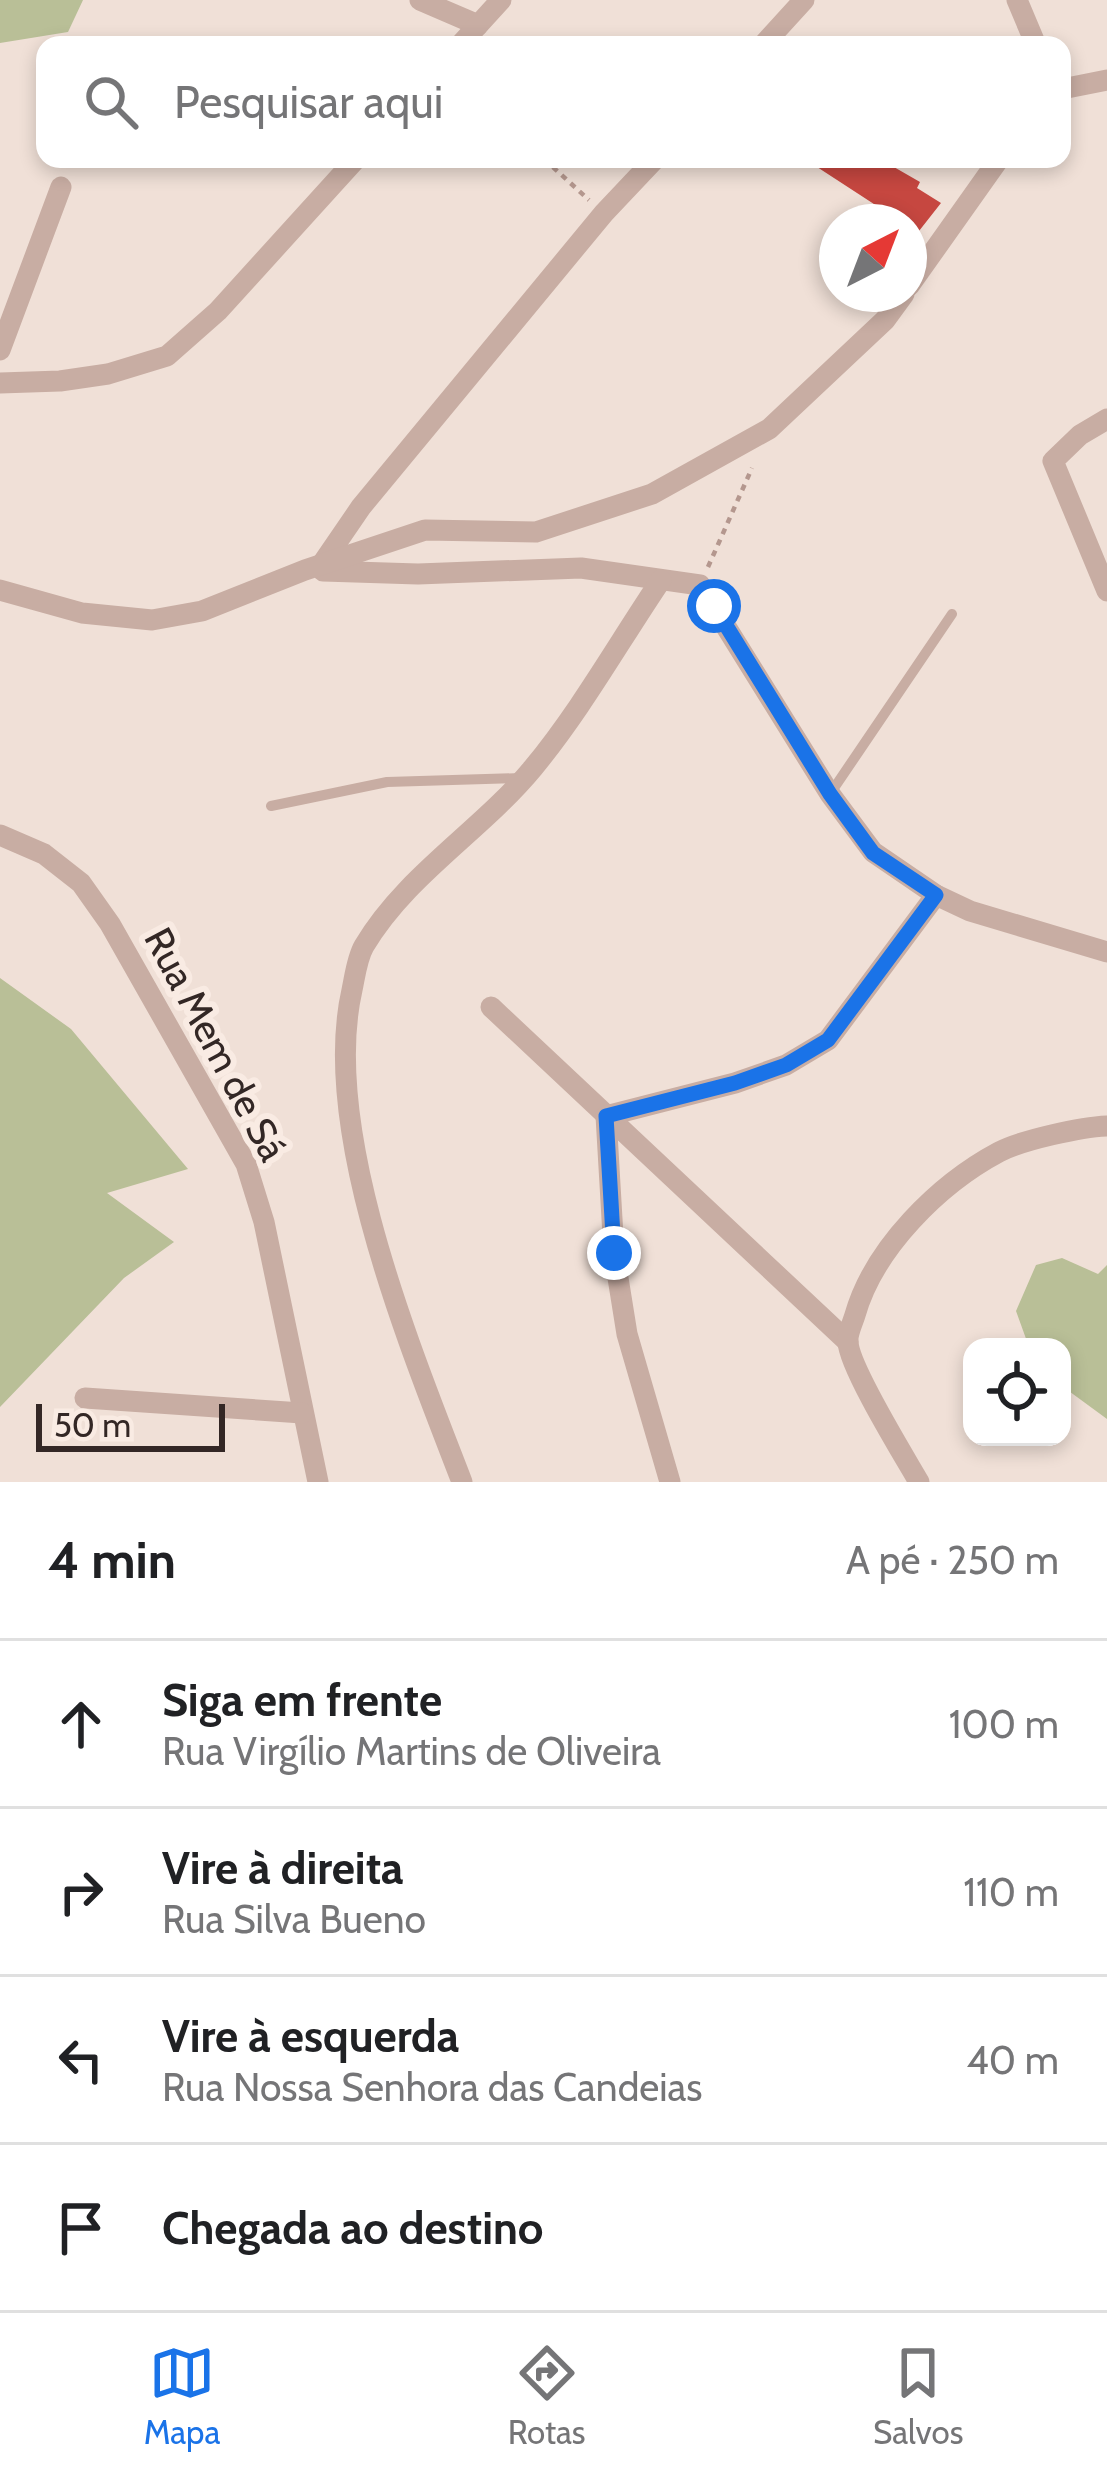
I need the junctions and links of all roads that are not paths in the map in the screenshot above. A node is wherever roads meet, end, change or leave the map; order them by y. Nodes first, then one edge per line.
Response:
1 (420, 0) edge
2 (501, 0) edge
3 (804, 0) edge
4 (1017, 0) edge
5 (478, 25) junction
6 (468, 36) edge
7 (772, 36) edge
8 (1032, 36) edge
9 (1107, 80) edge
10 (1071, 87) edge
11 (348, 168) edge
12 (646, 168) edge
13 (993, 168) edge
14 (62, 187) dead end
15 (927, 261) edge
16 (891, 312) edge
17 (0, 350) edge
18 (0, 383) edge
19 (1107, 419) edge
20 (313, 567) junction
21 (661, 580) junction
22 (0, 590) edge
23 (1107, 591) edge
24 (952, 614) dead end
25 (524, 778) junction
26 (830, 794) junction
27 (272, 806) dead end
28 (0, 835) edge
29 (936, 895) junction
30 (1107, 952) edge
31 (491, 1007) dead end
32 (606, 1116) junction
33 (1107, 1126) edge
34 (848, 1342) junction
35 (86, 1398) dead end
36 (302, 1413) junction
37 (318, 1482) edge
38 (462, 1482) edge
39 (670, 1482) edge
40 (919, 1482) edge

1 - 5 street
2 - 5 street
3 - 7 street
4 - 8 street
5 - 6 street
9 - 10 street
11 - 18 street
12 - 20 street
13 - 15 street
14 - 17 street
16 - 20 street
19 - 23 street
20 - 21 street
20 - 22 street
21 - 25 street
21 - 26 street
24 - 26 lane
25 - 27 lane
25 - 38 street
26 - 29 street
28 - 36 street, Rua Mem de Sá
29 - 30 street
29 - 32 street
31 - 32 street
32 - 34 street
32 - 39 street
33 - 34 street
34 - 40 street
35 - 36 street
36 - 37 street, Rua Mem de Sá

